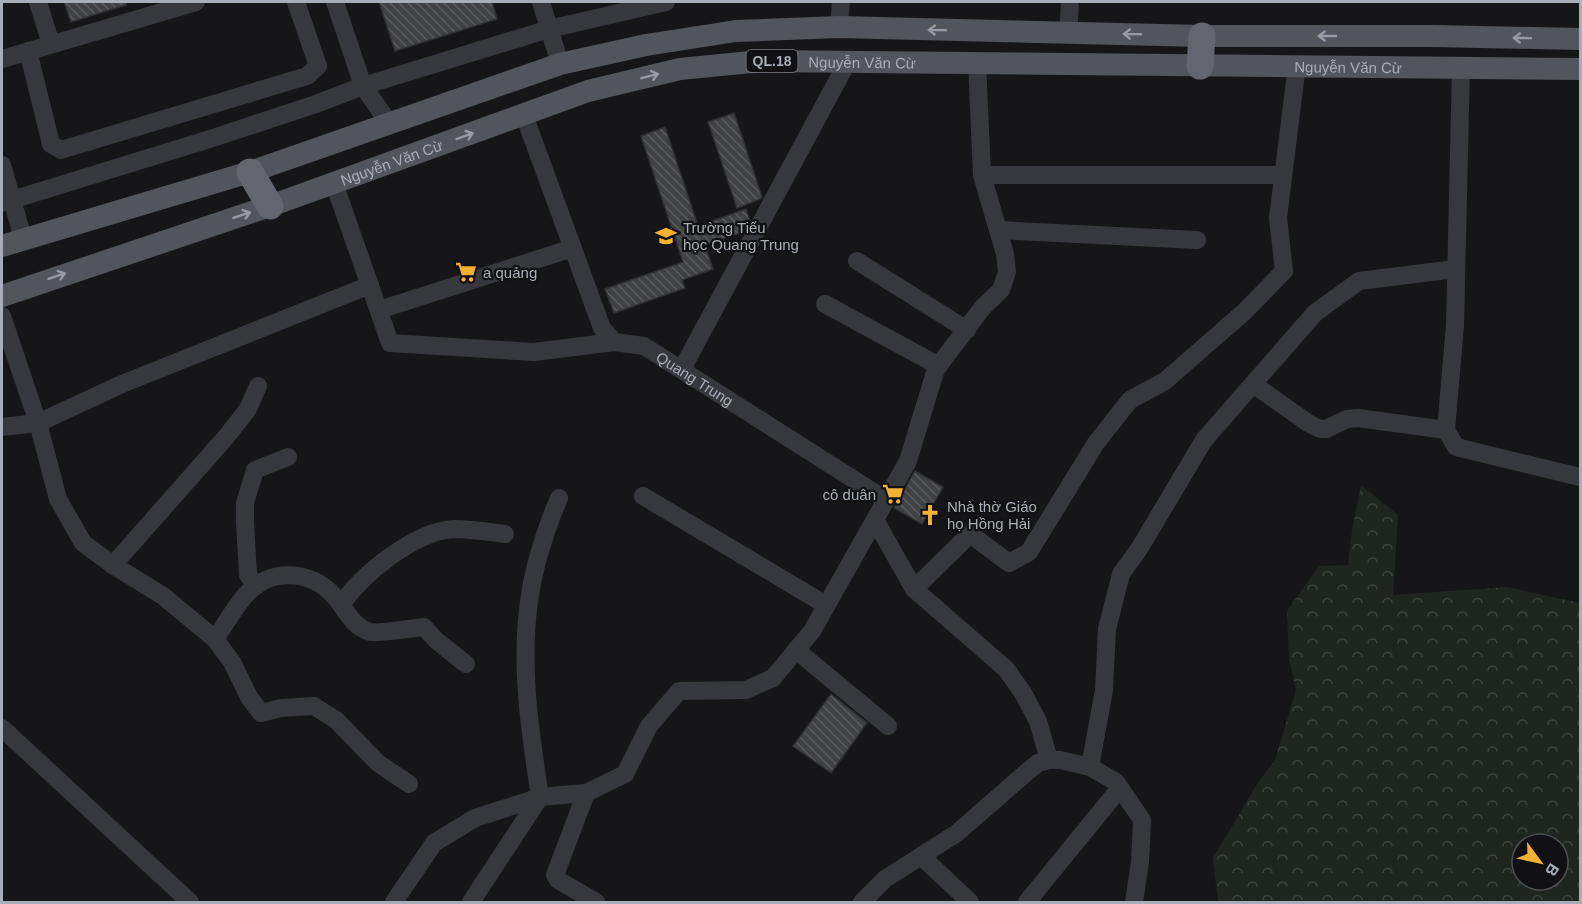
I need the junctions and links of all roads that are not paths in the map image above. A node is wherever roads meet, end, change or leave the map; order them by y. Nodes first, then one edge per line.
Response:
1 (38, 2) edge
2 (196, 2) edge
3 (296, 2) edge
4 (335, 2) edge
5 (541, 2) edge
6 (666, 2) edge
7 (841, 2) edge
8 (1070, 2) edge
9 (839, 27) junction
10 (549, 29) junction
11 (1068, 33) junction
12 (1202, 36) junction
13 (1581, 39) edge
14 (51, 44) junction
15 (28, 51) junction
16 (2, 59) edge
17 (848, 61) junction
18 (977, 62) junction
19 (560, 64) junction
20 (1297, 65) junction
21 (1200, 66) junction
22 (1461, 67) junction
23 (1581, 69) edge
24 (308, 76) junction
25 (363, 86) junction
26 (316, 104) junction
27 (524, 115) junction
28 (389, 123) junction
29 (2, 165) edge
30 (250, 172) junction
31 (982, 175) junction
32 (1283, 175) junction
33 (334, 183) junction
34 (6, 201) edge
35 (270, 206) junction
36 (998, 230) junction
37 (1197, 240) dead end
38 (12, 242) edge
39 (573, 248) junction
40 (857, 261) dead end
41 (1456, 270) junction
42 (370, 285) junction
43 (2, 296) edge
44 (825, 304) dead end
45 (379, 310) junction
46 (2, 316) edge
47 (967, 330) junction
48 (614, 342) junction
49 (939, 366) junction
50 (682, 369) junction
51 (1253, 384) junction
52 (258, 386) dead end
53 (38, 423) junction
54 (2, 428) edge
55 (1446, 430) junction
56 (288, 458) dead end
57 (1581, 477) edge
58 (642, 496) dead end
59 (559, 498) dead end
60 (886, 500) junction
61 (875, 520) junction
62 (506, 534) dead end
63 (113, 565) junction
64 (256, 586) junction
65 (915, 589) junction
66 (341, 605) junction
67 (826, 605) junction
68 (215, 639) junction
69 (796, 650) junction
70 (466, 664) dead end
71 (888, 726) dead end
72 (2, 728) edge
73 (1049, 760) junction
74 (1089, 767) junction
75 (409, 784) dead end
76 (1120, 789) junction
77 (586, 793) junction
78 (540, 797) junction
79 (921, 856) junction
80 (189, 903) edge
81 (394, 903) edge
82 (471, 903) edge
83 (596, 903) edge
84 (862, 903) edge
85 (970, 903) edge
86 (1027, 903) edge
87 (1134, 903) edge

1 - 14 street
2 - 14 street
3 - 24 street
4 - 25 street
5 - 10 street
6 - 10 street
7 - 9 street
8 - 11 street
11 -> 9 main road, Nguyễn Văn Cừ / QL.18
9 - 19 main road, Nguyễn Văn Cừ / QL.18
10 - 19 street
10 - 25 street
12 -> 11 main road, Nguyễn Văn Cừ / QL.18
13 -> 12 main road, Nguyễn Văn Cừ / QL.18
12 - 21 highway
14 - 15 street
15 - 16 street
15 - 24 street
17 - 18 main road, Nguyễn Văn Cừ / QL.18
27 -> 17 main road, Nguyễn Văn Cừ / QL.18
17 - 50 street
18 - 21 main road, Nguyễn Văn Cừ / QL.18
18 - 31 street
19 - 28 main road, Nguyễn Văn Cừ / QL.18
20 - 21 main road, Nguyễn Văn Cừ / QL.18
20 - 22 main road, Nguyễn Văn Cừ / QL.18
20 - 32 street
22 - 23 main road, Nguyễn Văn Cừ / QL.18
22 - 41 street
24 - 26 street
25 - 26 street
25 - 28 street
26 - 34 street
33 -> 27 main road, Nguyễn Văn Cừ / QL.18
27 - 39 street
28 - 30 main road, Nguyễn Văn Cừ / QL.18
29 - 34 street
30 - 35 highway
30 - 38 main road, Nguyễn Văn Cừ / QL.18
31 - 32 street
31 - 36 street
32 - 65 street
33 - 35 main road, Nguyễn Văn Cừ / QL.18
33 - 42 street
34 - 38 street
43 -> 35 main road, Nguyễn Văn Cừ / QL.18
36 - 37 street
36 - 47 street
39 - 45 street
39 - 48 street
40 - 47 street
41 - 51 street
41 - 55 street
42 - 45 street
42 - 53 street
44 - 49 street
45 - 48 street, Quang Trung
46 - 53 street
47 - 49 street
48 - 50 street, Quang Trung
49 - 60 street
50 - 60 street, Quang Trung
51 - 55 street
51 - 74 street
52 - 63 street
53 - 54 street
53 - 63 street
55 - 57 street
56 - 64 street
58 - 67 street
59 - 78 street
60 - 61 street
61 - 65 street
61 - 67 street
62 - 66 street
63 - 68 street
64 - 66 street
64 - 68 street
65 - 73 street
66 - 70 street
67 - 69 street
68 - 75 street
69 - 71 street
69 - 77 street
72 - 80 street
73 - 74 street
73 - 79 street
74 - 76 street
76 - 86 street
76 - 87 street
77 - 78 street
77 - 83 street
78 - 81 street
78 - 82 street
79 - 84 street
79 - 85 street

